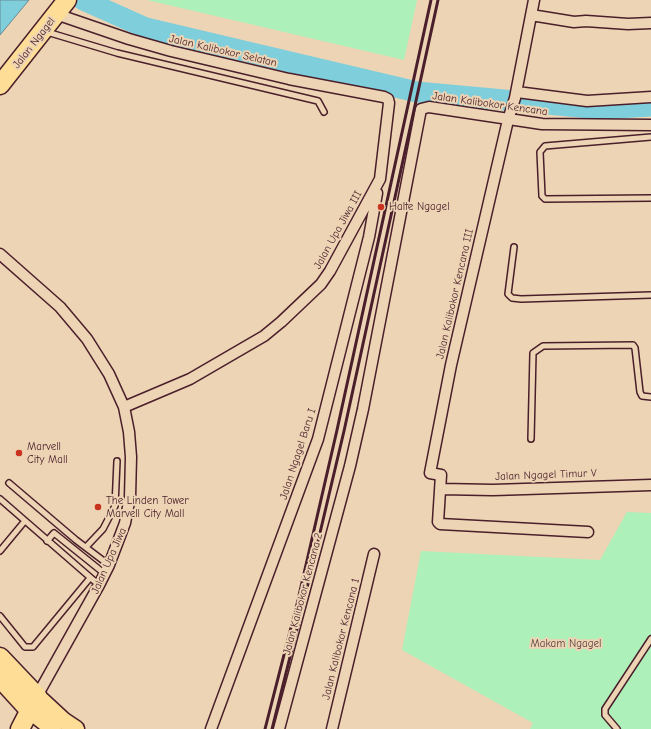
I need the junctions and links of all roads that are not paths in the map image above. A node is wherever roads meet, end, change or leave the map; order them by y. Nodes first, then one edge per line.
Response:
1 (534, 0) edge
2 (62, 7) edge
3 (531, 15) junction
4 (651, 23) edge
5 (43, 31) junction
6 (0, 85) edge
7 (651, 97) edge
8 (515, 98) junction
9 (388, 99) joint
10 (421, 109) joint
11 (324, 112) dead end
12 (508, 120) junction
13 (651, 125) edge
14 (651, 137) edge
15 (380, 179) junction
16 (651, 198) edge
17 (514, 247) dead end
18 (0, 254) edge
19 (651, 295) edge
20 (651, 397) edge
21 (124, 407) junction
22 (531, 439) dead end
23 (117, 461) dead end
24 (9, 483) dead end
25 (651, 484) edge
26 (441, 490) junction
27 (0, 499) edge
28 (24, 522) junction
29 (588, 532) dead end
30 (47, 541) junction
31 (86, 547) junction
32 (0, 551) edge
33 (374, 554) dead end
34 (107, 569) junction
35 (90, 578) junction
36 (99, 585) junction
37 (0, 616) edge
38 (651, 639) edge
39 (0, 656) edge
40 (0, 678) edge
41 (33, 703) junction
42 (20, 729) edge
43 (53, 729) edge
44 (76, 729) edge
45 (211, 729) edge
46 (279, 729) edge
47 (332, 729) edge
48 (617, 729) edge

1 - 3 street, Jalan Kalibokor Kencana III
2 - 5 highway, Jalan Ngagel
2 - 9 street, Jalan Kalibokor Selatan
3 - 4 street
3 - 8 street, Jalan Kalibokor Kencana III
5 - 6 highway, Jalan Ngagel
5 - 11 lane
7 - 8 street
8 - 12 street, Jalan Kalibokor Kencana III
9 - 15 street, Jalan Upa Jiwa III
10 - 12 street, Jalan Kalibokor Kencana
10 - 46 street, Jalan Kalibokor Kencana 2
12 - 13 street, Jalan Kalibokor Kencana
12 - 26 street, Jalan Kalibokor Kencana III
14 - 16 lane
15 - 21 street, Jalan Upa Jiwa III
15 - 45 street, Jalan Ngagel Baru I
17 - 19 lane
18 - 21 street, Jalan Upa Jiwa
20 - 22 lane
21 - 34 street, Jalan Upa Jiwa
23 - 31 lane
24 - 31 lane
25 - 26 street, Jalan Ngagel Timur V
26 - 29 street
27 - 28 lane
28 - 30 lane
28 - 32 lane
30 - 34 lane
30 - 35 lane
31 - 34 lane
33 - 47 street, Jalan Kalibokor Kencana 1
34 - 36 street, Jalan Upa Jiwa
35 - 36 lane
35 - 37 lane
36 - 41 street, Jalan Upa Jiwa
38 - 48 lane
39 - 41 highway
40 - 41 highway
41 - 42 highway, Jalan Upa Jiwa
41 - 43 main road
41 - 44 main road

